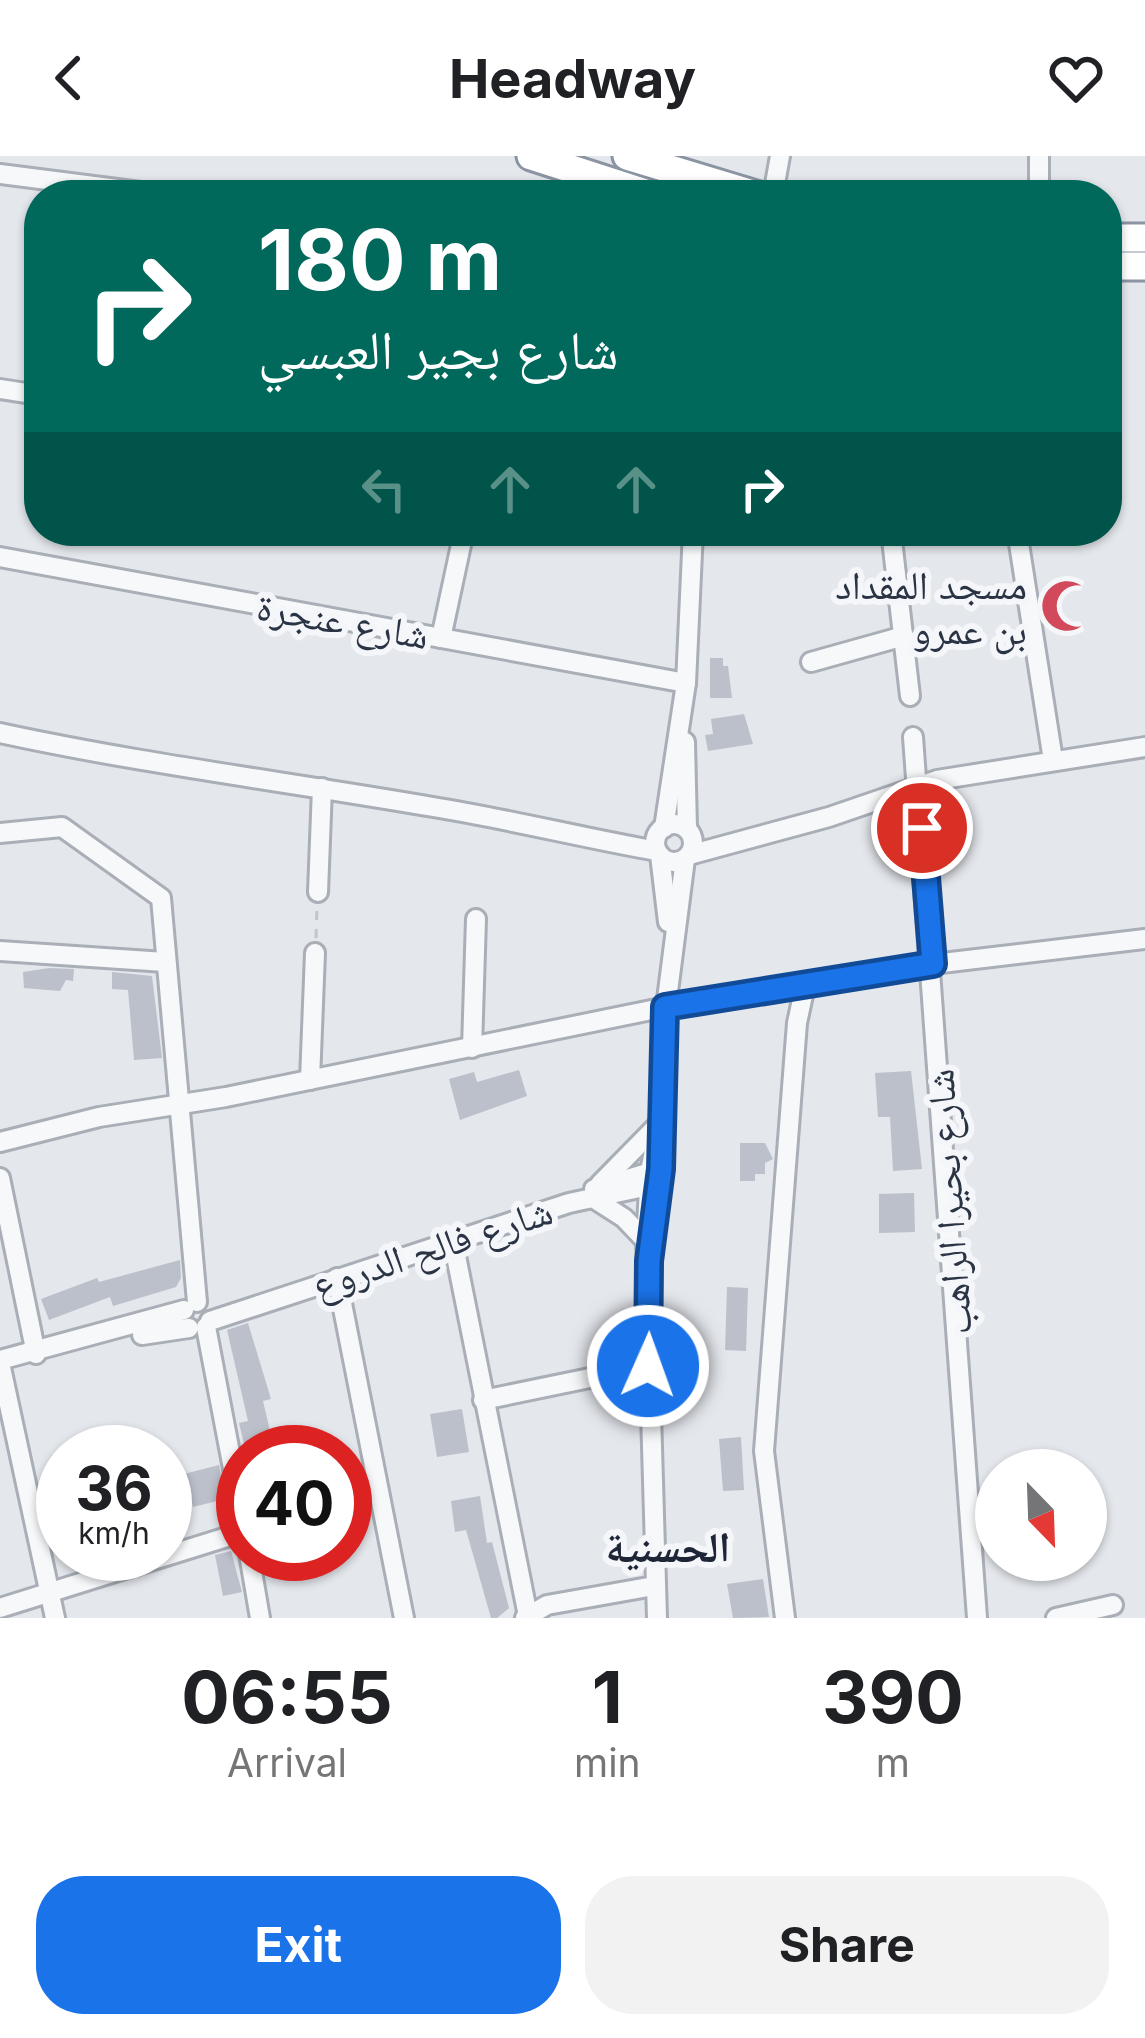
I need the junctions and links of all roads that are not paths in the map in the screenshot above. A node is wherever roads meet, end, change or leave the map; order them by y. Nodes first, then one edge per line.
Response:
1 (531, 156) edge
2 (627, 156) edge
3 (0, 174) edge
4 (47, 180) edge
5 (605, 180) edge
6 (706, 180) edge
7 (461, 546) edge
8 (692, 546) edge
9 (893, 546) edge
10 (1019, 546) edge
11 (0, 557) edge
12 (904, 635) junction
13 (441, 638) junction
14 (811, 662) dead end
15 (686, 683) junction
16 (910, 696) dead end
17 (682, 713) junction
18 (0, 733) edge
19 (914, 737) dead end
20 (1145, 747) edge
21 (1053, 760) junction
22 (918, 785) junction
23 (322, 788) junction
24 (689, 831) junction
25 (0, 833) edge
26 (747, 836) junction
27 (660, 841) junction
28 (687, 857) junction
29 (318, 892) road end
30 (476, 919) dead end
31 (1145, 939) edge
32 (671, 942) junction
33 (0, 951) edge
34 (315, 953) road end
35 (165, 962) junction
36 (933, 964) junction
37 (805, 986) junction
38 (665, 1007) junction
39 (472, 1048) junction
40 (310, 1080) junction
41 (179, 1105) junction
42 (658, 1118) junction
43 (0, 1142) edge
44 (0, 1178) edge
45 (655, 1178) junction
46 (595, 1195) junction
47 (453, 1241) junction
48 (648, 1251) junction
49 (337, 1278) junction
50 (198, 1318) junction
51 (36, 1354) junction
52 (0, 1362) edge
53 (648, 1366) junction
54 (483, 1400) junction
55 (225, 1425) edge
56 (9, 1451) edge
57 (216, 1540) edge
58 (254, 1581) edge
59 (654, 1586) junction
60 (50, 1592) junction
61 (1113, 1605) dead end
62 (0, 1607) edge
63 (527, 1617) edge
64 (56, 1618) edge
65 (260, 1618) edge
66 (404, 1618) edge
67 (657, 1618) edge
68 (784, 1618) edge
69 (977, 1618) edge
70 (1057, 1618) edge

1 - 5 highway
2 - 6 highway
3 - 4 street
7 - 13 street
8 - 15 street
9 - 12 street
10 - 21 street
11 - 13 street, شارع عنجرة
12 - 14 street
12 - 16 street
13 - 15 street, شارع عنجرة
15 - 17 street
17 - 24 street
17 - 27 street
18 - 23 street
19 - 22 street, شارع بحيرا الراهب
20 - 21 street
21 - 22 street
22 - 26 street
22 - 36 street, شارع بحيرا الراهب
23 - 27 street
23 - 29 street
24 - 26 street
24 - 27 street
24 - 28 street
25 - 35 street
26 - 28 street
27 - 28 street
27 - 32 street
28 - 32 street
30 - 39 street
31 - 36 street
32 - 38 street
33 - 35 street
34 - 40 street
35 - 41 street
36 - 37 street
36 - 69 street, شارع بحيرا الراهب
37 - 38 street
37 - 68 street
38 - 39 street
38 - 42 street
39 - 40 street
40 - 41 street
41 - 43 street
41 - 50 street
42 - 45 street
42 - 46 street
44 - 51 street
45 - 46 street, شارع فالح الدروع
45 - 48 street
46 - 47 street, شارع فالح الدروع
46 - 48 street
47 - 49 street, شارع فالح الدروع
47 - 54 street
48 - 53 street
49 - 50 street, شارع فالح الدروع
49 - 66 street
50 - 51 street, شارع فالح الدروع
50 - 55 street
51 - 52 street, شارع فالح الدروع
52 - 56 street
53 - 54 street
53 - 59 street
54 - 63 street
56 - 60 street
57 - 60 street
58 - 65 street
59 - 63 street
59 - 67 street
60 - 62 street
60 - 64 street
61 - 70 street

